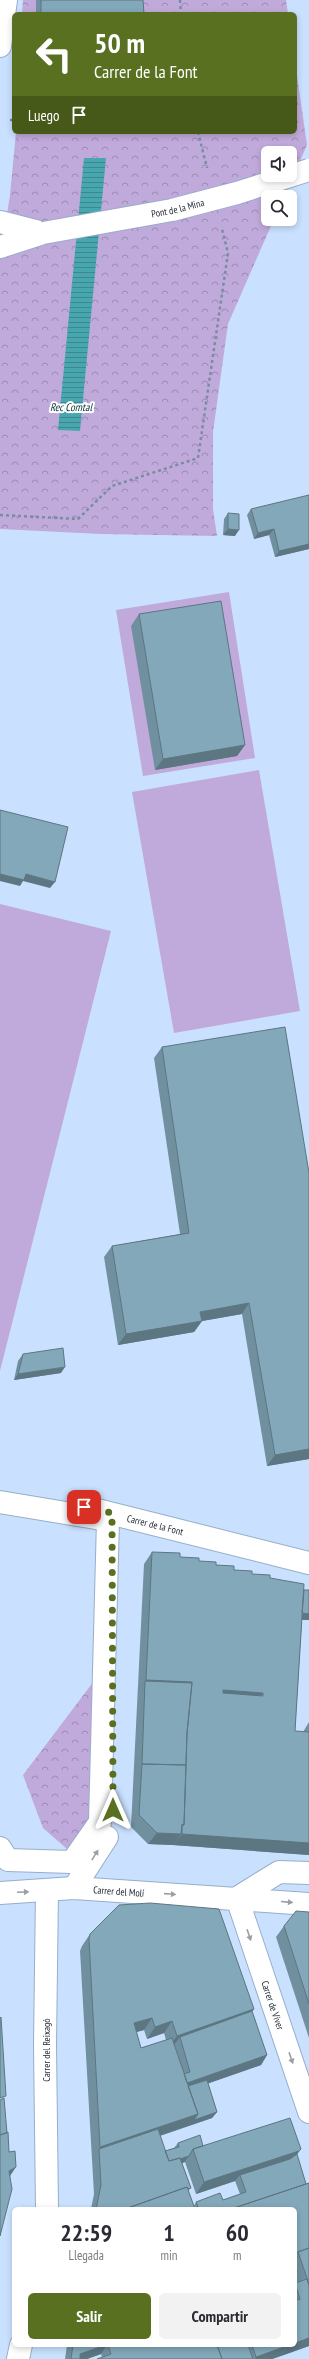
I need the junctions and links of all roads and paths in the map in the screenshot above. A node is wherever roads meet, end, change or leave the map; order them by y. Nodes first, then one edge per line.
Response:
1 (6, 0) edge
2 (180, 0) edge
3 (181, 12) edge
4 (0, 46) edge
5 (198, 134) edge
6 (207, 170) dead end
7 (309, 170) edge
8 (0, 222) edge
9 (220, 223) dead end
10 (43, 233) junction
11 (0, 247) edge
12 (0, 515) edge
13 (0, 1489) edge
14 (0, 1502) edge
15 (112, 1513) junction
16 (309, 1563) edge
17 (0, 1848) edge
18 (309, 1874) edge
19 (74, 1888) junction
20 (47, 1890) junction
21 (0, 1893) edge
22 (237, 1898) junction
23 (309, 1904) edge
24 (309, 2112) edge
25 (47, 2207) edge
26 (21, 2347) edge
27 (18, 2359) edge

1 - 4 street
2 - 3 path
5 - 6 path
7 - 10 street, Pont de la Mina, bridge
8 - 10 street
9 - 12 path
10 - 11 street, Pont de la Mina
13 - 15 street, Carrer de la Font
14 - 17 street
15 - 16 street, Carrer de la Font
19 -> 15 street
18 - 22 street
19 - 20 street, Carrer del Molí
19 -> 22 street, Carrer del Molí
21 -> 20 street, Carrer del Molí
20 - 25 street, Carrer del Reixagó
22 -> 23 street, Carrer del Molí
22 -> 24 street, Carrer de Viver
26 - 27 street

